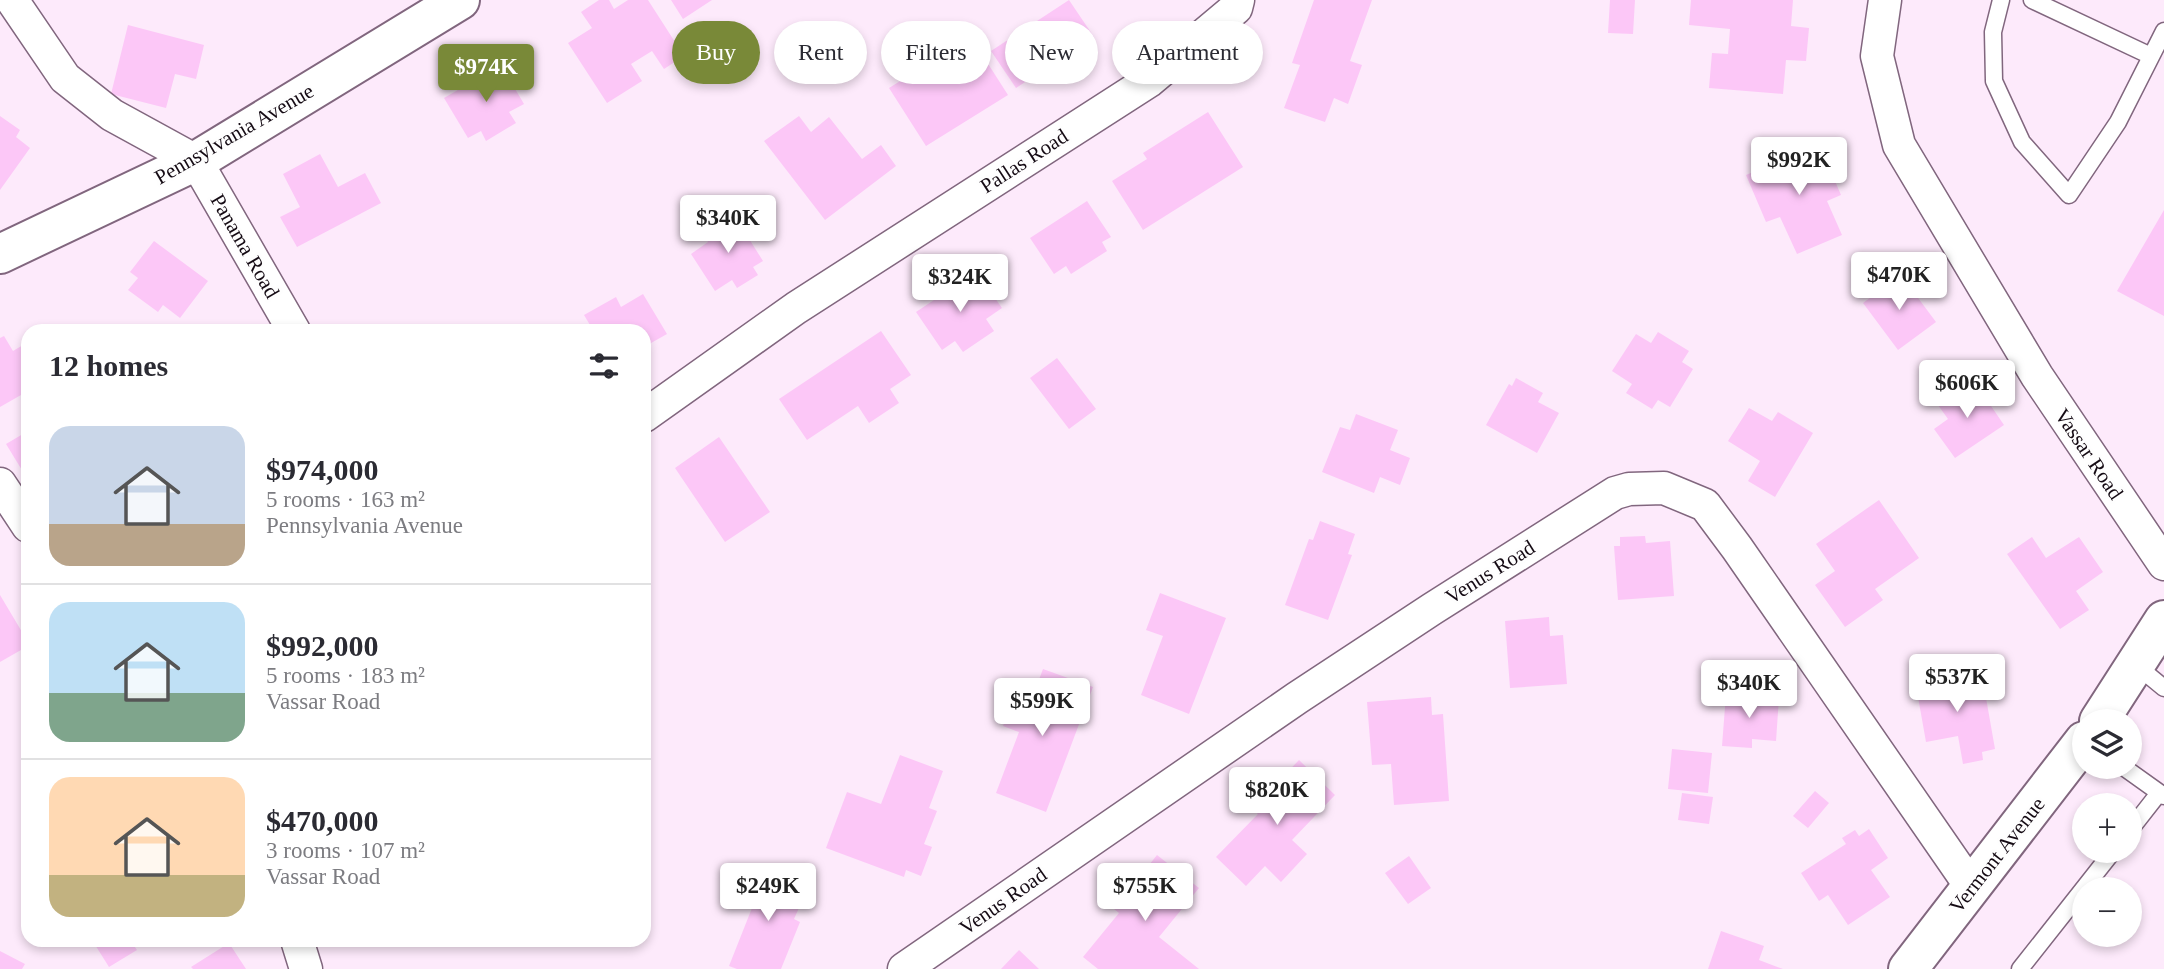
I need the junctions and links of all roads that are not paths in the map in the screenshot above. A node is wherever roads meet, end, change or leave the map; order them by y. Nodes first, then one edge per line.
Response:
1 (12, 0) edge
2 (460, 0) edge
3 (1238, 0) edge
4 (1885, 0) edge
5 (2001, 0) edge
6 (2032, 0) edge
7 (2164, 31) edge
8 (2151, 56) junction
9 (196, 161) junction
10 (0, 254) edge
11 (290, 324) edge
12 (651, 411) edge
13 (0, 484) edge
14 (21, 516) edge
15 (2164, 565) edge
16 (2164, 620) edge
17 (2150, 676) edge
18 (2113, 709) edge
19 (2072, 757) edge
20 (2140, 779) edge
21 (2162, 795) edge
22 (2142, 817) edge
23 (2104, 863) edge
24 (1972, 888) junction
25 (299, 947) edge
26 (306, 969) edge
27 (904, 969) edge
28 (1908, 969) edge
29 (2020, 969) edge

1 - 9 street
2 - 9 street, Pennsylvania Avenue
3 - 12 street, Pallas Road
4 - 15 street, Vassar Road
5 - 8 lane
6 - 8 lane
7 - 8 lane
9 - 10 street, Pennsylvania Avenue
9 - 11 street, Panama Road
13 - 14 street
16 - 17 street
17 - 18 street
19 - 24 street, Vermont Avenue
20 - 21 lane
21 - 22 lane
23 - 29 lane
24 - 27 street, Venus Road
24 - 28 street, Vermont Avenue
25 - 26 street

